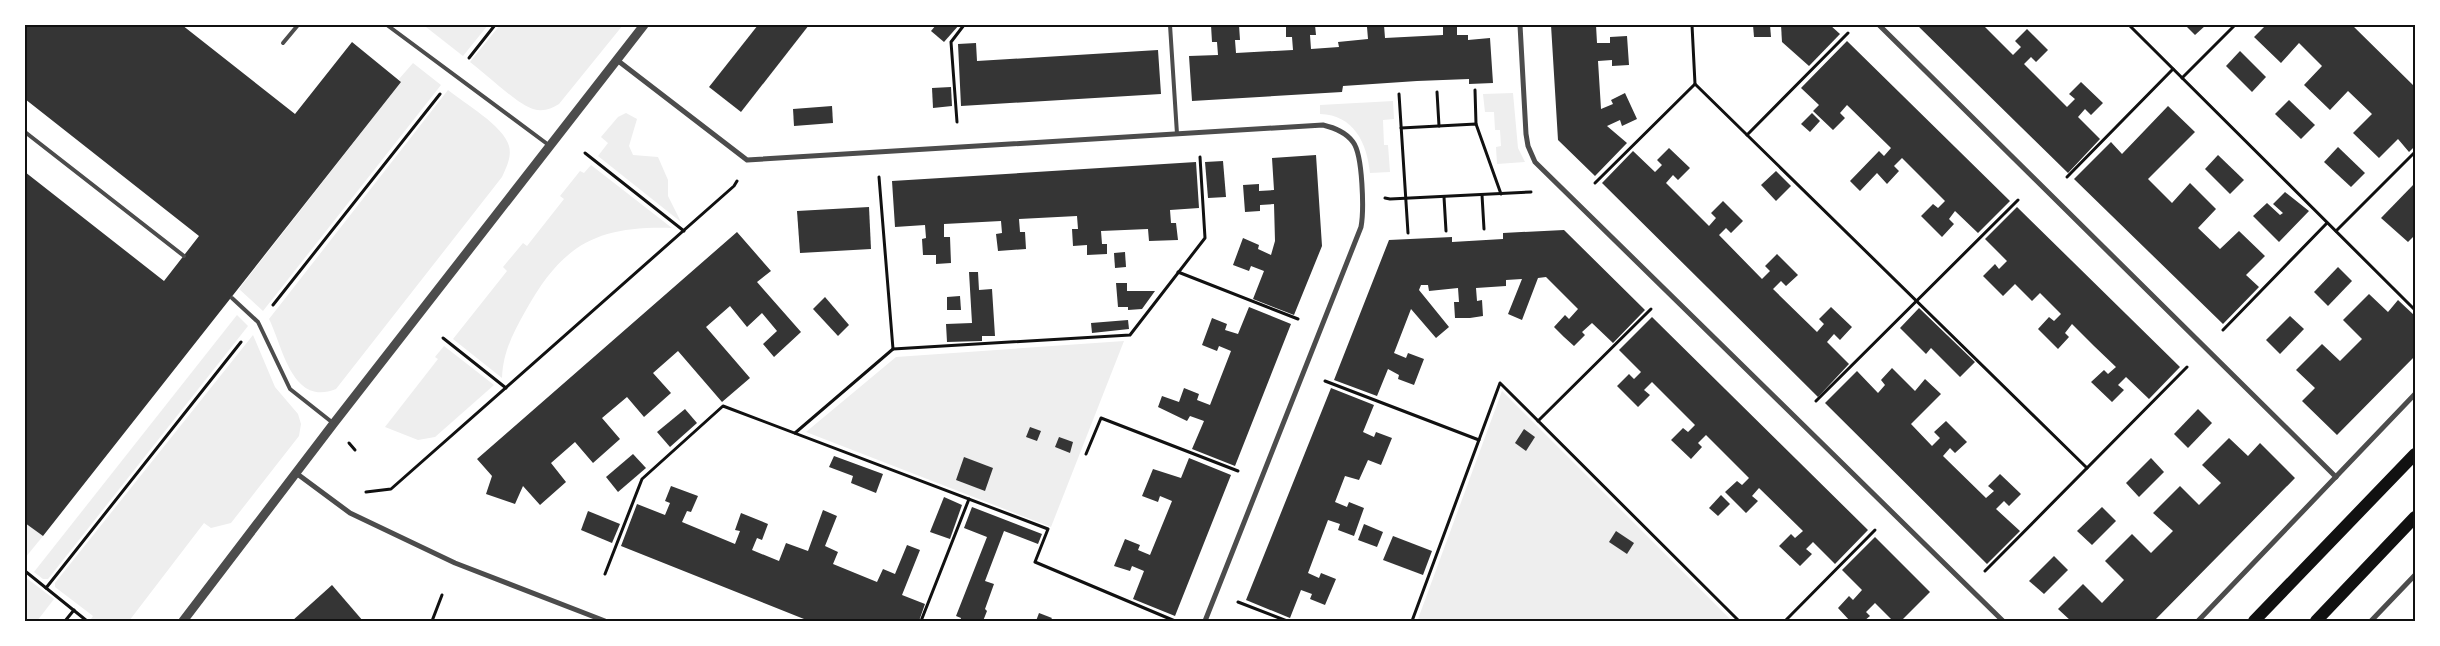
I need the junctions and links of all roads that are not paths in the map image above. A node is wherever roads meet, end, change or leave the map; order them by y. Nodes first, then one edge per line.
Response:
1 (298, 25) edge
2 (387, 25) edge
3 (644, 25) edge
4 (1170, 25) edge
5 (1520, 25) edge
6 (1879, 25) edge
7 (283, 43) dead end
8 (617, 60) junction
9 (25, 132) edge
10 (1177, 134) junction
11 (550, 146) junction
12 (184, 256) dead end
13 (232, 298) dead end
14 (2415, 394) edge
15 (334, 423) junction
16 (2415, 454) edge
17 (296, 473) junction
18 (2336, 477) junction
19 (2415, 517) edge
20 (2415, 575) edge
21 (183, 621) edge
22 (604, 621) edge
23 (1206, 621) edge
24 (2003, 621) edge
25 (2198, 621) edge
26 (2254, 621) edge
27 (2316, 621) edge
28 (2371, 621) edge

1 - 7 lane
2 - 11 lane
3 - 8 street
4 - 10 lane
5 - 24 street
6 - 18 street
8 - 10 street
8 - 11 street
9 - 12 lane
10 - 23 street
11 - 15 street
13 - 15 lane
14 - 18 street
15 - 17 street
16 - 26 main road
17 - 21 street
17 - 22 street
18 - 25 street
19 - 27 main road
20 - 28 street

